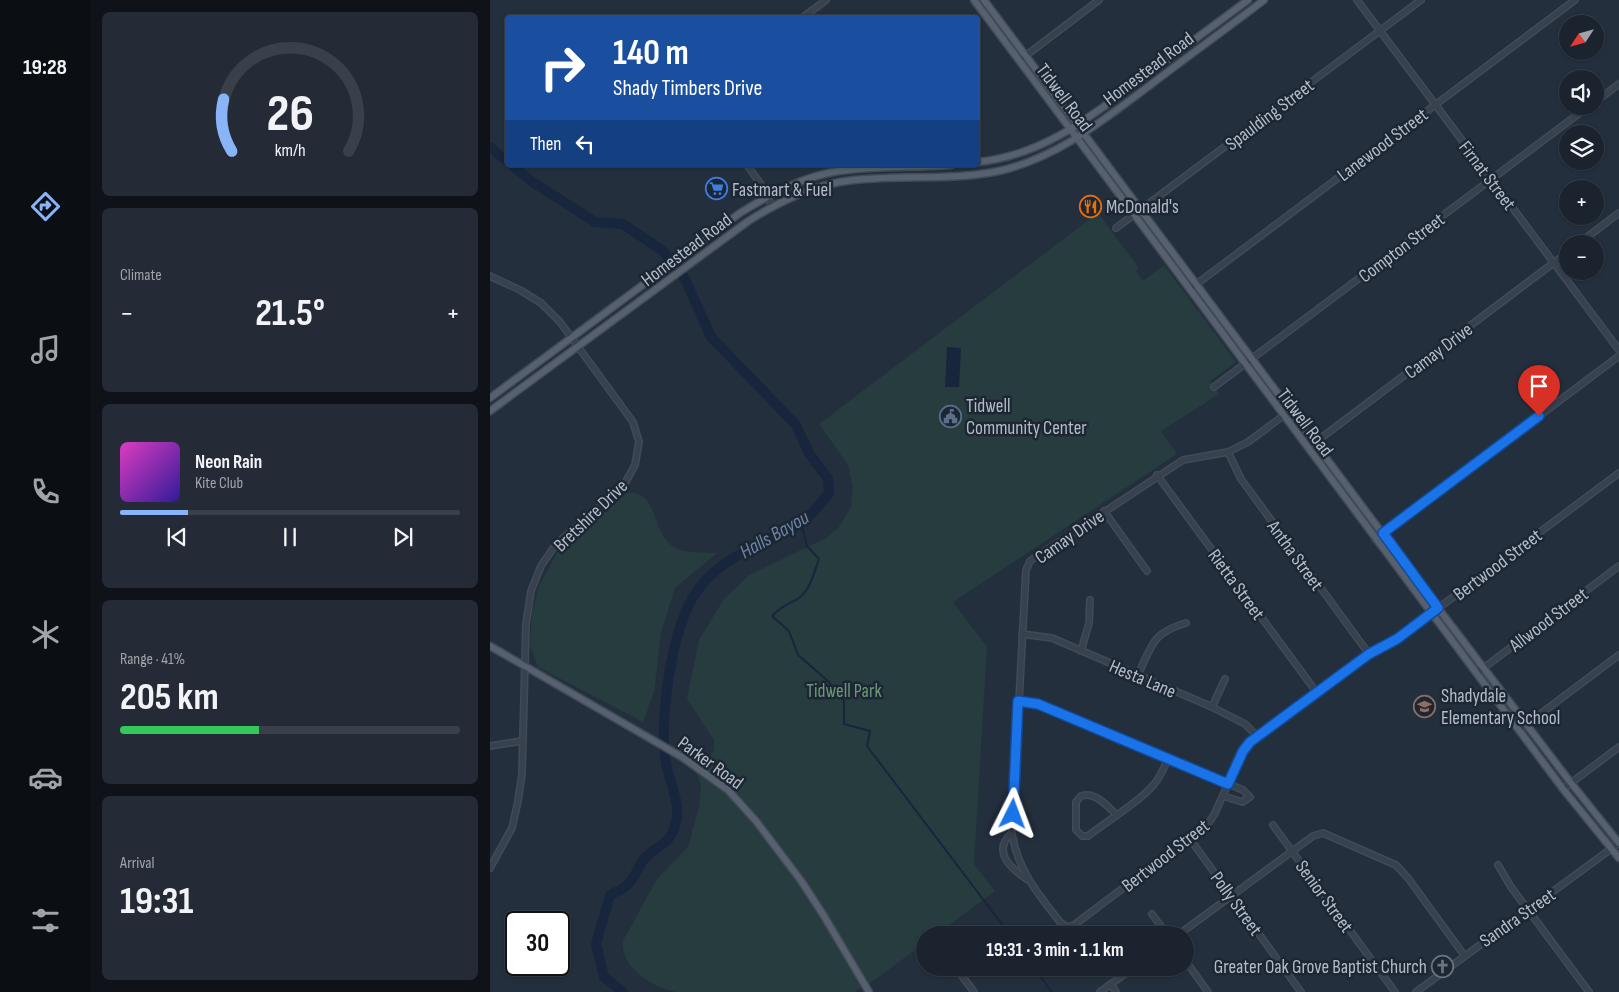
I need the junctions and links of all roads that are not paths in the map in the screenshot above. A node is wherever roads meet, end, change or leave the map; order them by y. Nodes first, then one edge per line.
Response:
1 (826, 0) edge
2 (974, 0) edge
3 (984, 0) edge
4 (1099, 0) edge
5 (1248, 0) edge
6 (1264, 0) edge
7 (1356, 0) edge
8 (1421, 0) edge
9 (1575, 0) edge
10 (806, 15) edge
11 (1380, 31) junction
12 (1203, 33) junction
13 (1210, 40) junction
14 (1026, 55) junction
15 (1019, 61) junction
16 (1140, 80) junction
17 (1619, 84) edge
18 (1145, 88) junction
19 (1604, 95) edge
20 (1434, 105) junction
21 (1577, 115) edge
22 (1078, 126) junction
23 (1071, 130) junction
24 (1085, 134) junction
25 (1077, 138) junction
26 (980, 162) edge
27 (748, 167) edge
28 (900, 167) edge
29 (915, 167) edge
30 (838, 171) junction
31 (916, 178) junction
32 (1491, 180) junction
33 (840, 182) junction
34 (767, 197) junction
35 (772, 206) junction
36 (1141, 209) junction
37 (1619, 213) edge
38 (1133, 215) junction
39 (1116, 228) dead end
40 (1590, 235) edge
41 (704, 240) junction
42 (711, 249) junction
43 (1559, 258) edge
44 (1554, 262) junction
45 (490, 276) edge
46 (1198, 284) junction
47 (641, 287) junction
48 (1190, 289) junction
49 (647, 296) junction
50 (572, 338) junction
51 (578, 346) junction
52 (1619, 350) edge
53 (1619, 356) edge
54 (1253, 358) junction
55 (1245, 364) junction
56 (510, 384) junction
57 (1214, 387) dead end
58 (516, 392) junction
59 (490, 398) edge
60 (1291, 410) junction
61 (490, 411) edge
62 (1283, 416) junction
63 (1316, 442) junction
64 (1308, 448) junction
65 (1228, 452) junction
66 (1619, 473) edge
67 (1157, 475) junction
68 (1104, 511) junction
69 (1383, 533) junction
70 (1376, 538) junction
71 (1619, 566) edge
72 (1147, 571) dead end
73 (1090, 600) dead end
74 (1438, 608) junction
75 (1431, 613) junction
76 (1186, 623) dead end
77 (1022, 634) junction
78 (490, 646) edge
79 (1081, 651) junction
80 (1369, 654) junction
81 (1619, 655) edge
82 (525, 667) junction
83 (1484, 668) junction
84 (1477, 673) junction
85 (1138, 675) junction
86 (1225, 679) dead end
87 (1317, 693) junction
88 (1018, 701) junction
89 (1212, 707) junction
90 (1527, 724) junction
91 (1519, 730) junction
92 (1257, 736) junction
93 (522, 741) junction
94 (490, 746) edge
95 (1619, 747) edge
96 (1168, 759) junction
97 (1571, 783) junction
98 (1228, 784) junction
99 (1563, 789) junction
100 (1223, 796) junction
101 (1116, 814) junction
102 (1273, 825) dead end
103 (1012, 832) junction
104 (1190, 839) junction
105 (1619, 843) edge
106 (1611, 849) junction
107 (1292, 851) junction
108 (1619, 858) edge
109 (492, 862) edge
110 (1498, 865) dead end
111 (490, 868) edge
112 (1029, 881) junction
113 (1232, 895) junction
114 (1529, 910) junction
115 (1152, 914) dead end
116 (1067, 926) joint
117 (1161, 926) edge
118 (1190, 926) edge
119 (1464, 955) junction
120 (1194, 973) edge
121 (962, 976) edge
122 (1122, 976) edge
123 (1110, 984) junction
124 (865, 991) edge
125 (974, 992) edge
126 (1100, 992) edge
127 (1116, 992) edge
128 (1208, 992) edge
129 (1301, 992) edge
130 (1395, 992) edge
131 (1416, 992) edge
132 (1589, 992) edge

1 - 10 street
2 - 15 main road, Tidwell Road
3 - 14 main road, Tidwell Road
4 - 14 street
5 - 12 main road, Homestead Road
6 - 13 main road, Homestead Road
7 - 11 street, Firnat Street
8 - 11 street, Spaulding Street
9 - 20 street, Lanewood Street
11 - 20 street, Firnat Street
11 - 36 street, Spaulding Street
12 - 13 main road
12 - 16 main road, Homestead Road
13 - 18 main road, Homestead Road
14 - 15 street
14 - 22 main road, Tidwell Road
15 - 23 main road, Tidwell Road
16 - 18 main road
16 - 22 main road, Homestead Road
17 - 19 street
18 - 24 main road, Homestead Road
20 - 32 street, Firnat Street
20 - 46 street, Lanewood Street
21 - 32 street, Compton Street
22 - 23 main road, Homestead Road
22 - 24 main road, Tidwell Road
23 - 25 main road, Tidwell Road
23 - 26 main road, Homestead Road
24 - 25 main road, Homestead Road
24 - 36 main road, Tidwell Road
25 - 31 main road, Homestead Road
25 - 38 main road, Tidwell Road
27 - 34 street
28 - 30 main road, Homestead Road
29 - 31 main road
30 - 33 main road
30 - 34 main road, Homestead Road
31 - 33 main road, Homestead Road
32 - 44 street, Firnat Street
32 - 54 street, Compton Street
33 - 35 main road, Homestead Road
34 - 35 street
34 - 41 main road, Homestead Road
35 - 42 main road, Homestead Road
36 - 38 street, Spaulding Street
36 - 46 main road, Tidwell Road
37 - 40 street
38 - 39 street, Spaulding Street
38 - 48 main road, Tidwell Road
41 - 42 main road
41 - 47 main road, Homestead Road
42 - 49 main road, Homestead Road
43 - 44 street, Camay Drive
44 - 52 street, Firnat Street
44 - 63 street, Camay Drive
45 - 50 street, Bretshire Drive
46 - 48 street, Lanewood Street
46 - 54 main road, Tidwell Road
47 - 49 main road
47 - 50 main road, Homestead Road
48 - 55 main road, Tidwell Road
49 - 51 main road, Homestead Road
50 - 51 street, Bretshire Drive
50 - 56 main road, Homestead Road
51 - 58 main road, Homestead Road
51 - 82 street, Bretshire Drive
53 - 69 street
54 - 55 street, Compton Street
54 - 60 main road, Tidwell Road
55 - 57 street, Compton Street
55 - 62 main road, Tidwell Road
56 - 58 main road
56 - 59 main road, Homestead Road
58 - 61 main road, Homestead Road
60 - 62 street, Camay Drive
60 - 63 main road, Tidwell Road
62 - 64 main road, Tidwell Road
62 - 65 street, Camay Drive
63 - 64 street, Camay Drive
63 - 69 main road, Tidwell Road
64 - 70 main road, Tidwell Road
65 - 67 street, Camay Drive
65 - 80 street, Antha Street
66 - 74 street, Bertwood Street
67 - 68 street, Camay Drive
67 - 87 street, Rietta Street
68 - 72 street
68 - 77 street, Camay Drive
69 - 70 street
69 - 74 main road, Tidwell Road
70 - 75 main road, Tidwell Road
71 - 83 street, Allwood Street
73 - 79 street
74 - 75 street, Bertwood Street
74 - 83 main road, Tidwell Road
75 - 80 street, Bertwood Street
75 - 84 main road, Tidwell Road
76 - 85 street
77 - 79 street, Hesta Lane
77 - 88 street, Camay Drive
78 - 82 main road, Parker Road
79 - 85 street, Hesta Lane
80 - 87 street, Bertwood Street
81 - 90 street
82 - 93 street, Bretshire Drive
82 - 124 main road, Parker Road
83 - 84 street, Allwood Street
83 - 90 main road, Tidwell Road
84 - 91 main road, Tidwell Road
85 - 89 street, Hesta Lane
86 - 89 street
87 - 92 street, Bertwood Street
88 - 96 street
88 - 103 street, Camay Drive
89 - 92 street, Hesta Lane
90 - 91 street
90 - 97 main road, Tidwell Road
91 - 99 main road, Tidwell Road
92 - 98 street, Bertwood Street
93 - 94 street
93 - 109 street, Bretshire Drive
95 - 97 street
96 - 98 street
96 - 101 street
97 - 99 street
97 - 105 main road, Tidwell Road
98 - 100 street, Bertwood Street
98 - 100 street
99 - 106 main road, Tidwell Road
100 - 104 street, Bertwood Street
101 - 101 street
102 - 107 street, Senior Street
103 - 112 street, Camay Drive
103 - 112 street, Camay Drive
104 - 113 street, Polly Street
104 - 116 street, Bertwood Street
105 - 106 street, Sandra Street
106 - 108 main road, Tidwell Road
106 - 114 street, Sandra Street
107 - 113 street
107 - 119 street
107 - 130 street, Senior Street
109 - 111 street, Bretshire Drive
110 - 114 street
112 - 116 street, Camay Drive
113 - 118 street
113 - 129 street, Polly Street
114 - 119 street, Sandra Street
114 - 132 street
115 - 117 street
119 - 131 street, Sandra Street
120 - 128 street
121 - 125 street
122 - 123 street
123 - 126 street
123 - 127 street

